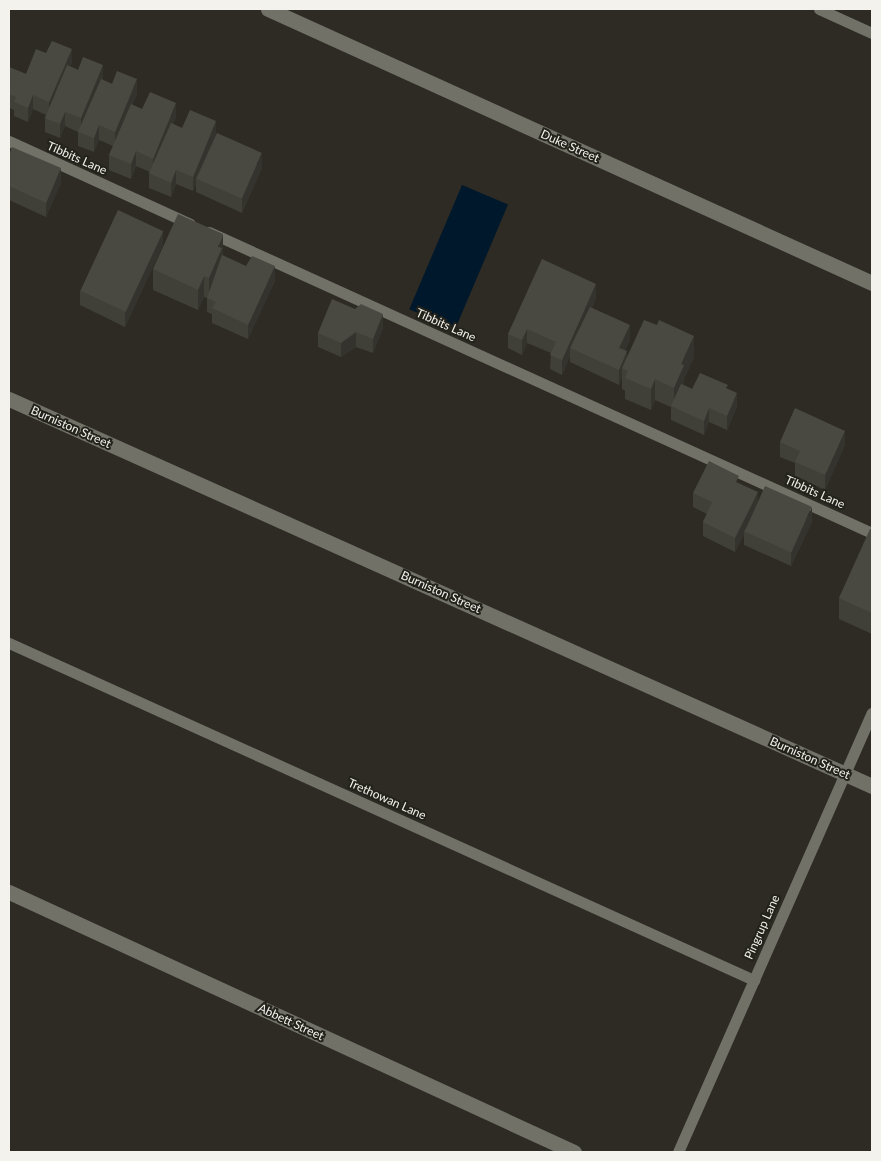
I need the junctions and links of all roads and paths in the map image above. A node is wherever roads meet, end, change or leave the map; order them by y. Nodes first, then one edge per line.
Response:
1 (268, 9) edge
2 (819, 9) edge
3 (872, 33) edge
4 (9, 142) edge
5 (872, 283) edge
6 (9, 399) edge
7 (872, 534) edge
8 (9, 643) edge
9 (872, 713) edge
10 (844, 773) junction
11 (872, 786) edge
12 (9, 892) edge
13 (754, 980) junction
14 (574, 1152) edge
15 (678, 1152) edge

1 - 5 street, Duke Street
2 - 3 lane
4 - 7 lane, Tibbits Lane
6 - 10 street, Burniston Street
8 - 13 lane, Trethowan Lane
9 - 10 lane, Pingrup Lane
10 - 11 street, Burniston Street
10 - 13 lane, Pingrup Lane
12 - 14 street, Abbett Street
13 - 15 lane, Pingrup Lane

